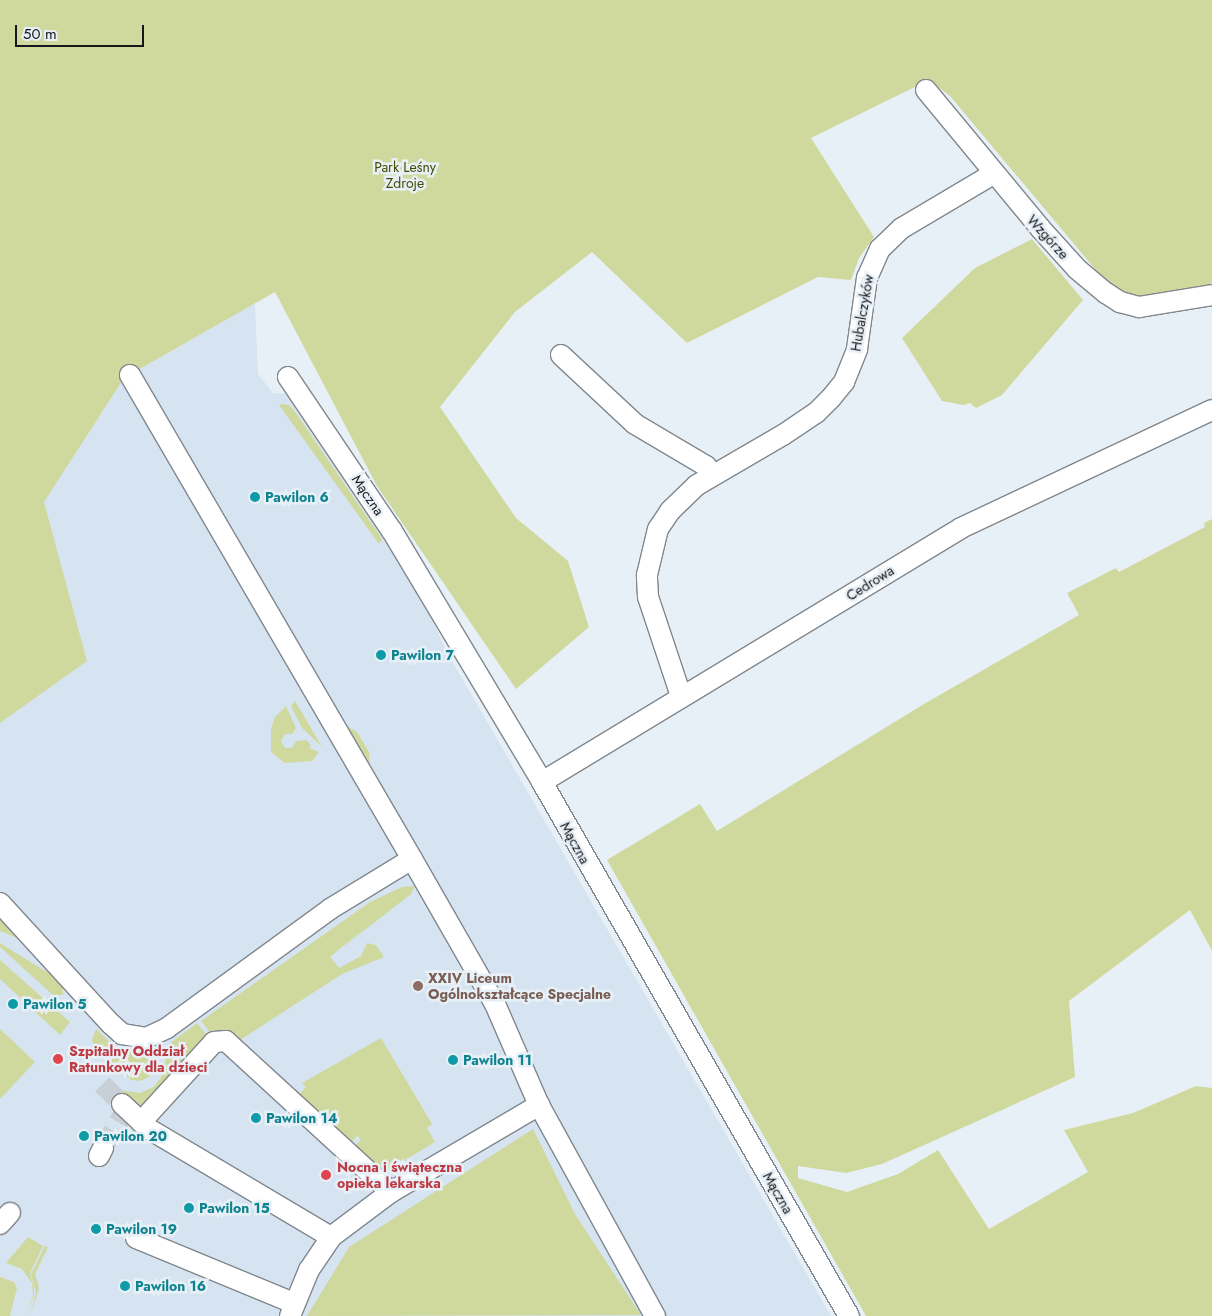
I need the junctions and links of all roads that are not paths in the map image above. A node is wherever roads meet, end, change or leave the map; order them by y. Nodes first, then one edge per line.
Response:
1 (926, 90) dead end
2 (993, 174) junction
3 (1212, 295) edge
4 (561, 355) dead end
5 (130, 375) dead end
6 (288, 377) dead end
7 (1212, 410) edge
8 (713, 475) junction
9 (681, 696) junction
10 (542, 782) junction
11 (412, 859) junction
12 (0, 903) edge
13 (539, 1105) junction
14 (391, 1192) junction
15 (331, 1237) junction
16 (136, 1238) dead end
17 (292, 1309) edge
18 (655, 1316) edge
19 (849, 1316) edge

1 - 2 street, Wzgórze
2 - 3 street, Wzgórze
2 - 8 street, Hubalczyków
4 - 8 street
5 - 11 street
6 - 10 street, Mączna
7 - 9 street, Cedrowa
8 - 9 street, Hubalczyków
9 - 10 street, Cedrowa
10 - 19 street, Mączna
11 - 12 street
11 - 13 street
13 - 14 street
13 - 18 street
14 - 15 street
14 - 15 street
15 - 17 street
16 - 17 street

